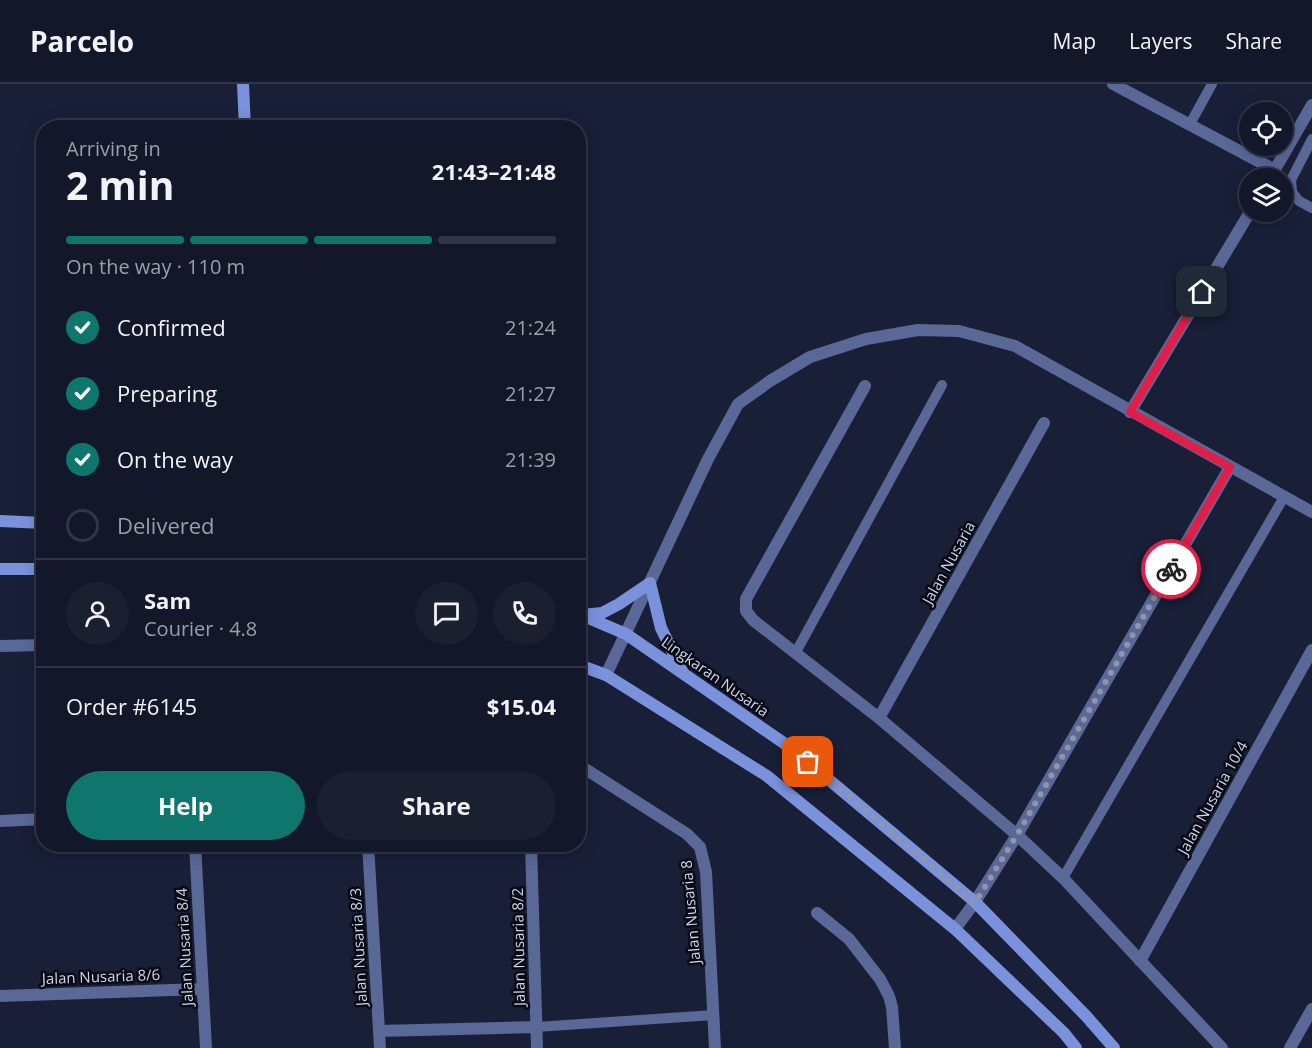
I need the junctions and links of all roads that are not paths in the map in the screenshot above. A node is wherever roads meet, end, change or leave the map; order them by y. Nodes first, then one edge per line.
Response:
1 (243, 84) edge
2 (1113, 84) edge
3 (1212, 84) edge
4 (1312, 105) edge
5 (245, 120) edge
6 (1190, 124) junction
7 (1312, 139) edge
8 (1263, 168) edge
9 (1276, 168) edge
10 (1312, 208) edge
11 (1244, 222) edge
12 (942, 385) dead end
13 (865, 386) dead end
14 (1130, 412) junction
15 (1044, 423) dead end
16 (1230, 467) junction
17 (1284, 497) junction
18 (1312, 512) edge
19 (0, 521) edge
20 (36, 523) edge
21 (0, 569) edge
22 (36, 569) edge
23 (650, 584) junction
24 (586, 614) edge
25 (586, 617) edge
26 (626, 634) junction
27 (0, 645) edge
28 (36, 645) edge
29 (1312, 651) edge
30 (796, 652) junction
31 (586, 668) edge
32 (683, 674) junction
33 (606, 675) junction
34 (879, 718) junction
35 (586, 769) edge
36 (36, 819) edge
37 (0, 821) edge
38 (1017, 835) junction
39 (195, 852) edge
40 (368, 852) edge
41 (531, 852) edge
42 (1063, 878) junction
43 (975, 903) junction
44 (817, 913) dead end
45 (956, 929) junction
46 (1140, 961) junction
47 (202, 988) junction
48 (0, 996) edge
49 (1312, 1009) edge
50 (714, 1015) junction
51 (536, 1027) junction
52 (379, 1031) junction
53 (206, 1048) edge
54 (380, 1048) edge
55 (537, 1048) edge
56 (716, 1048) edge
57 (895, 1048) edge
58 (1076, 1048) edge
59 (1114, 1048) edge
60 (1222, 1048) edge
61 (1290, 1048) edge

1 - 5 main road
2 - 6 street
3 - 6 lane
4 - 9 street
6 - 8 street
7 - 10 lane
11 - 14 street
12 - 30 lane
13 - 30 street
14 - 16 street
14 - 23 street
15 - 34 street, Jalan Nusaria
16 - 17 street
16 - 38 street
17 - 18 street
17 - 42 lane
19 - 20 main road
21 - 22 main road
23 - 24 main road
23 - 26 street
23 - 32 main road
25 - 26 main road, Lingkaran Nusaria
26 - 32 main road, Lingkaran Nusaria
26 - 33 street
27 - 28 street
29 - 46 street, Jalan Nusaria 10/4
30 - 34 street
31 - 33 main road
32 - 43 main road, Lingkaran Nusaria
33 - 45 main road
34 - 38 street
35 - 50 street, Jalan Nusaria 8
36 - 37 street
38 - 42 street
38 - 43 street
39 - 47 street, Jalan Nusaria 8/4
40 - 52 street, Jalan Nusaria 8/3
41 - 51 street, Jalan Nusaria 8/2
42 - 46 street
43 - 45 street
43 - 59 main road, Lingkaran Nusaria
44 - 57 street
45 - 58 main road
46 - 60 street
47 - 48 street, Jalan Nusaria 8/6
47 - 53 street, Jalan Nusaria 8/4
49 - 61 street
50 - 51 lane
50 - 56 street, Jalan Nusaria 8
51 - 52 street
51 - 55 street, Jalan Nusaria 8/2
52 - 54 street, Jalan Nusaria 8/3

